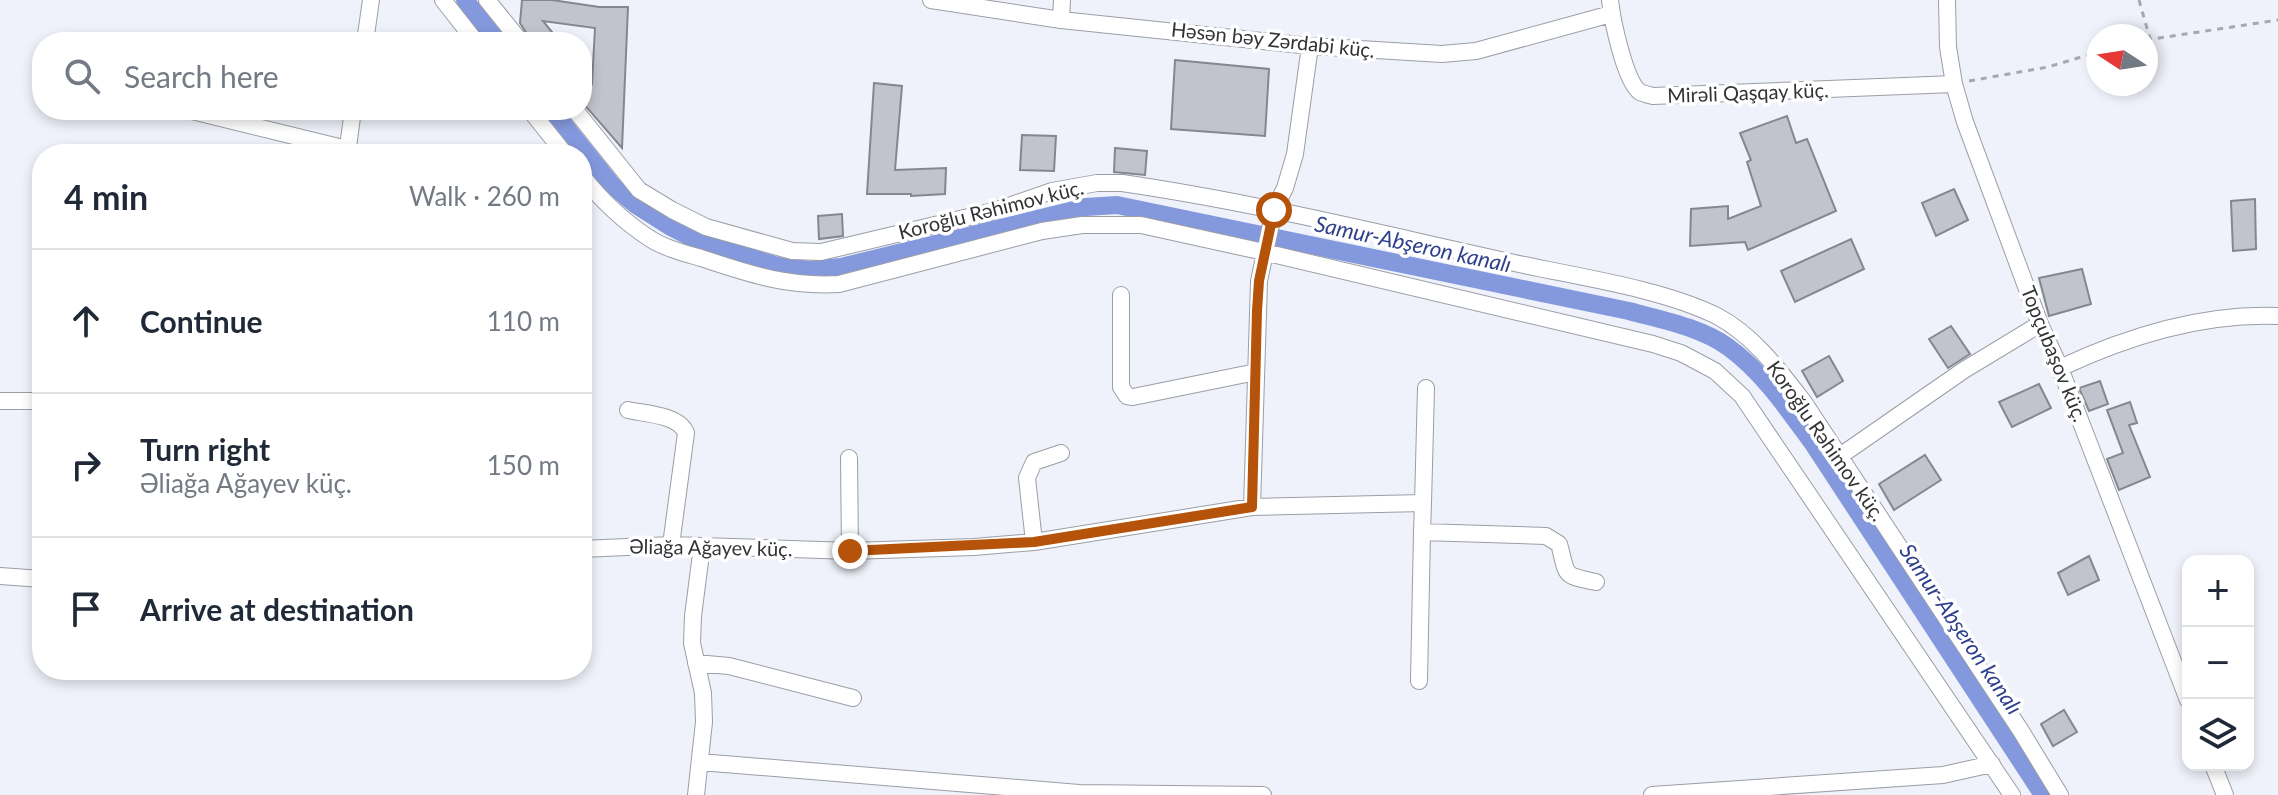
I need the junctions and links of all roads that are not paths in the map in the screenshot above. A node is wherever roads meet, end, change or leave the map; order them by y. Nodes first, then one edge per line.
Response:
1 (371, 0) edge
2 (443, 0) edge
3 (487, 0) edge
4 (931, 0) edge
5 (1062, 0) edge
6 (1947, 0) edge
7 (1611, 7) edge
8 (1061, 20) junction
9 (366, 32) edge
10 (468, 32) edge
11 (513, 32) edge
12 (1310, 46) junction
13 (1954, 84) junction
14 (226, 120) edge
15 (352, 120) edge
16 (538, 120) edge
17 (583, 120) edge
18 (317, 144) edge
19 (348, 144) edge
20 (557, 144) edge
21 (592, 189) edge
22 (1274, 210) junction
23 (1264, 252) junction
24 (1121, 295) dead end
25 (2278, 316) edge
26 (2040, 324) junction
27 (2060, 368) junction
28 (1256, 372) junction
29 (1426, 388) dead end
30 (0, 401) edge
31 (32, 401) edge
32 (628, 410) dead end
33 (1061, 453) dead end
34 (1840, 456) junction
35 (849, 458) dead end
36 (1423, 503) junction
37 (1252, 507) junction
38 (1422, 532) junction
39 (1034, 542) junction
40 (671, 545) junction
41 (702, 546) junction
42 (592, 549) edge
43 (850, 551) junction
44 (0, 576) edge
45 (32, 578) edge
46 (1596, 582) dead end
47 (696, 663) junction
48 (1419, 681) dead end
49 (853, 698) dead end
50 (2188, 699) edge
51 (700, 762) junction
52 (1992, 764) junction
53 (2215, 771) edge
54 (696, 795) edge
55 (1263, 795) edge
56 (1652, 795) edge
57 (2012, 795) edge
58 (2060, 795) edge
59 (2225, 795) edge

1 - 9 street
2 - 10 street
3 - 11 street
4 - 8 street, Həsən bəy Zərdabi küç.
5 - 8 street
6 - 13 street, Topçubaşov küç.
7 - 12 street, Həsən bəy Zərdabi küç.
7 - 13 street, Mirəli Qaşqay küç.
8 - 12 street, Həsən bəy Zərdabi küç.
12 - 22 street
13 - 26 street, Topçubaşov küç.
14 - 18 street
15 - 19 street
16 - 20 street
17 - 22 street, Koroğlu Rəhimov küç.
21 - 23 street, Koroğlu Rəhimov küç.
22 - 23 street
22 - 34 street, Koroğlu Rəhimov küç.
23 - 28 street
23 - 52 street, Koroğlu Rəhimov küç.
24 - 28 street
25 - 27 street
26 - 27 street, Topçubaşov küç.
26 - 34 street
27 - 50 street, Topçubaşov küç.
28 - 37 street
29 - 36 street
30 - 31 street
32 - 40 street
33 - 39 street
34 - 58 street, Koroğlu Rəhimov küç.
35 - 43 street
36 - 37 street, Əliağa Ağayev küç.
36 - 38 street
37 - 39 street, Əliağa Ağayev küç.
38 - 46 street
38 - 48 street
39 - 43 street, Əliağa Ağayev küç.
40 - 41 street, Əliağa Ağayev küç.
40 - 42 street, Əliağa Ağayev küç.
41 - 43 street, Əliağa Ağayev küç.
41 - 47 street
44 - 45 street
47 - 49 street
47 - 51 street
51 - 54 street
51 - 55 street
52 - 56 street
52 - 57 street, Koroğlu Rəhimov küç.
53 - 59 street

